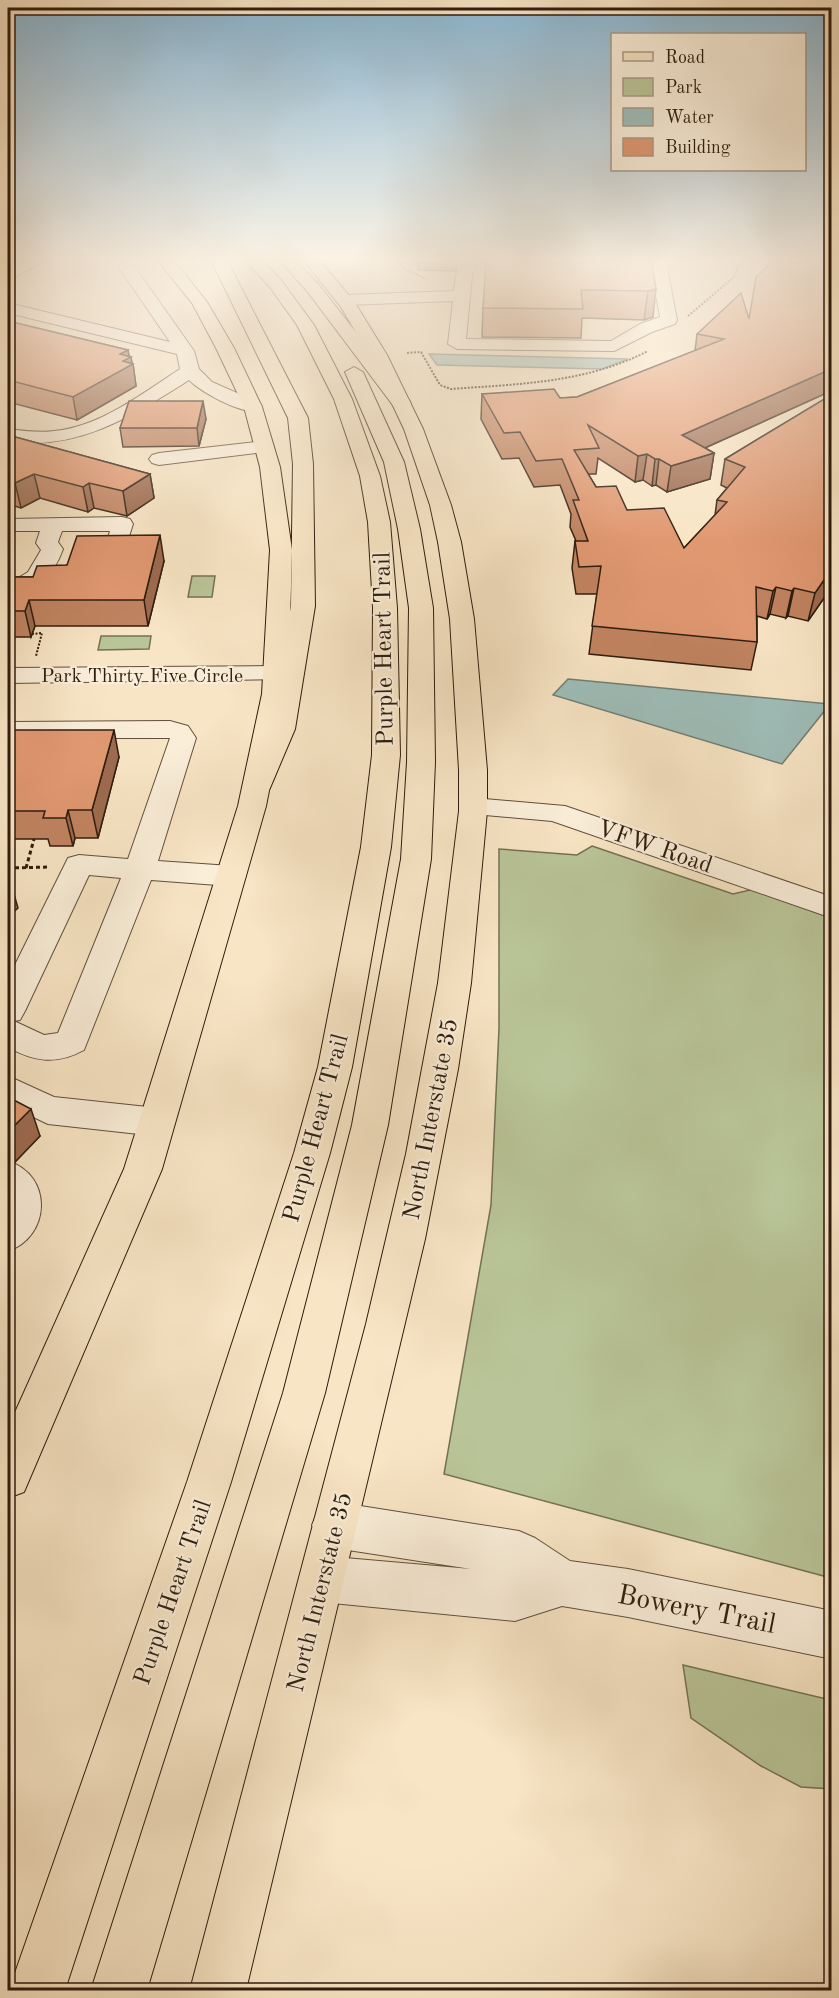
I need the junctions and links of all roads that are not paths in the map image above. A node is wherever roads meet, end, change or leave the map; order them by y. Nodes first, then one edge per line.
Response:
1 (186, 355) edge
2 (227, 355) edge
3 (266, 355) edge
4 (321, 355) edge
5 (345, 355) edge
6 (365, 355) edge
7 (378, 355) edge
8 (167, 365) dead end
9 (190, 370) junction
10 (402, 404) junction
11 (253, 407) junction
12 (40, 420) dead end
13 (82, 431) junction
14 (8, 435) edge
15 (264, 447) junction
16 (159, 459) dead end
17 (54, 524) junction
18 (8, 525) edge
19 (119, 538) edge
20 (8, 591) edge
21 (8, 676) edge
22 (275, 684) junction
23 (8, 696) edge
24 (8, 730) edge
25 (256, 788) junction
26 (474, 807) junction
27 (140, 869) junction
28 (231, 876) junction
29 (831, 908) edge
30 (8, 1011) edge
31 (8, 1032) edge
32 (8, 1089) edge
33 (157, 1122) junction
34 (8, 1176) edge
35 (8, 1235) edge
36 (8, 1478) edge
37 (335, 1525) junction
38 (322, 1579) junction
39 (562, 1583) junction
40 (831, 1635) edge
41 (37, 1990) edge
42 (119, 1990) edge
43 (218, 1990) edge

1 - 9 street
2 - 11 main road
3 - 25 main road
4 - 41 main road, Purple Heart Trail
5 - 42 main road, Purple Heart Trail
6 - 10 main road
7 - 10 main road, North Interstate 35
8 - 9 street
9 - 11 street
9 - 13 street
10 - 26 main road, North Interstate 35
11 - 15 main road
12 - 13 street
13 - 14 street
15 - 16 street
15 - 22 main road
17 - 18 street
17 - 19 street
17 - 20 street
21 - 22 street, Park Thirty Five Circle
22 - 23 street, Park Thirty Five Circle
22 - 25 main road
24 - 27 street
25 - 28 main road
26 - 29 street, VFW Road
26 - 37 main road, North Interstate 35
27 - 28 street
27 - 30 street
27 - 31 street
28 - 33 main road
32 - 33 street
33 - 36 main road
34 - 35 street
37 - 38 main road, North Interstate 35
37 - 39 street, Bowery Trail
38 - 39 street, Bowery Trail
38 - 43 main road, North Interstate 35
39 - 40 street, Bowery Trail

